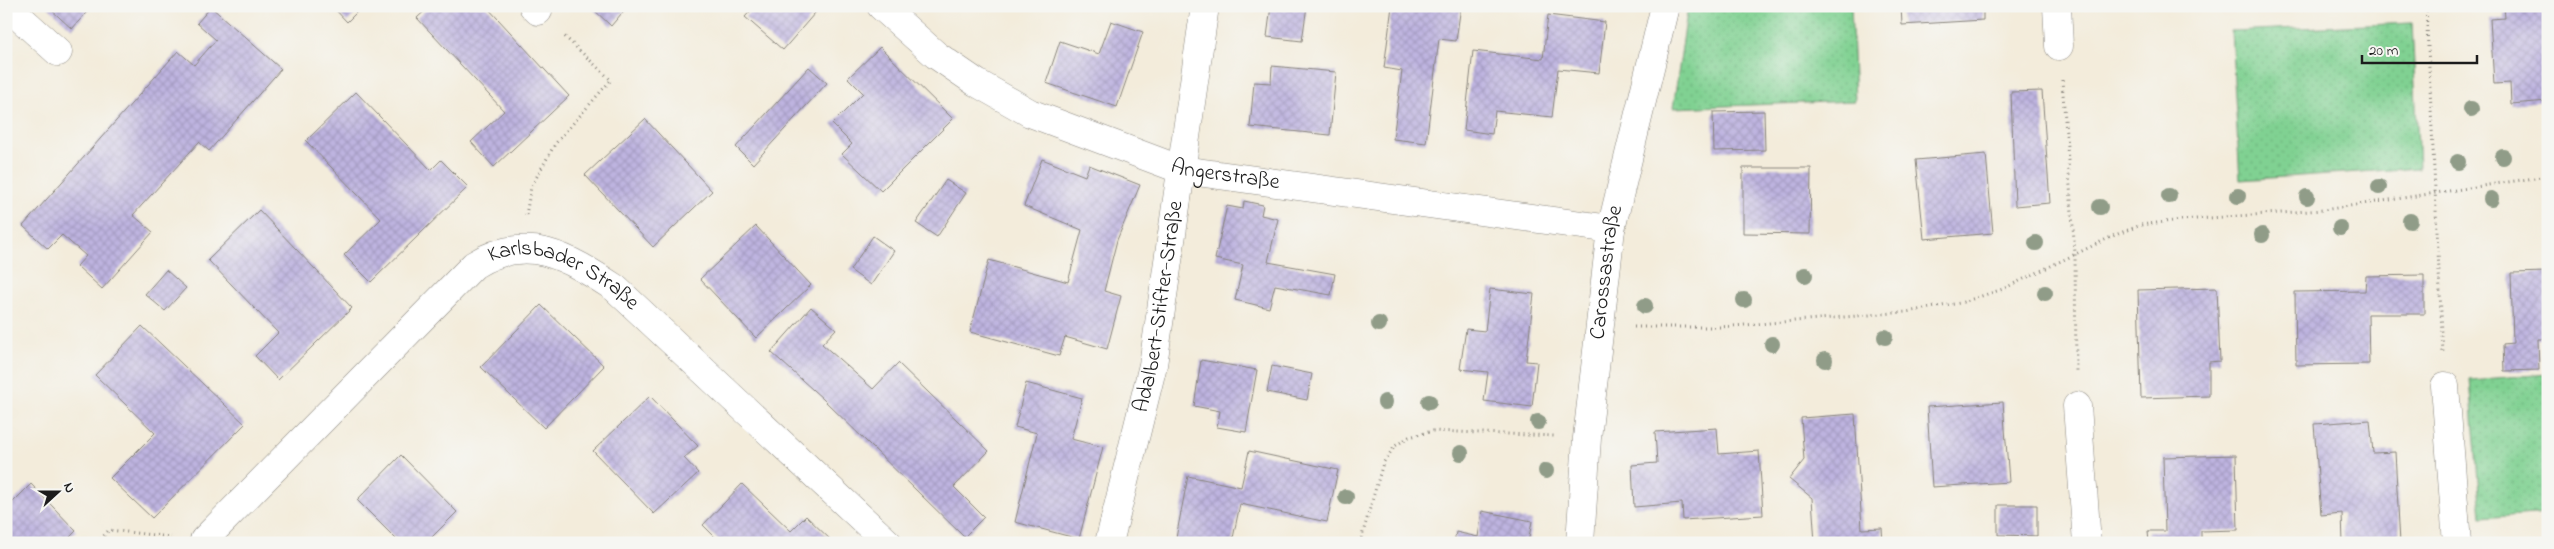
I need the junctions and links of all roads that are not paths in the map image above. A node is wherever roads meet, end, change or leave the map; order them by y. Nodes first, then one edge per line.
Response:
1 (7, 6) edge
2 (881, 6) edge
3 (1205, 6) edge
4 (1665, 6) edge
5 (2057, 6) edge
6 (2059, 46) road end
7 (58, 52) dead end
8 (1182, 170) junction
9 (1611, 230) junction
10 (2445, 386) road end
11 (2077, 406) road end
12 (205, 542) edge
13 (888, 543) edge
14 (1109, 543) edge
15 (1580, 543) edge
16 (2087, 543) edge
17 (2457, 543) edge

1 - 7 street
2 - 8 street, Angerstraße
3 - 8 street, Adalbert-Stifter-Straße
4 - 9 street, Carossastraße
5 - 6 street
8 - 9 street, Angerstraße
8 - 14 street, Adalbert-Stifter-Straße
9 - 15 street, Carossastraße
10 - 17 street
11 - 16 street
12 - 13 street, Karlsbader Straße

